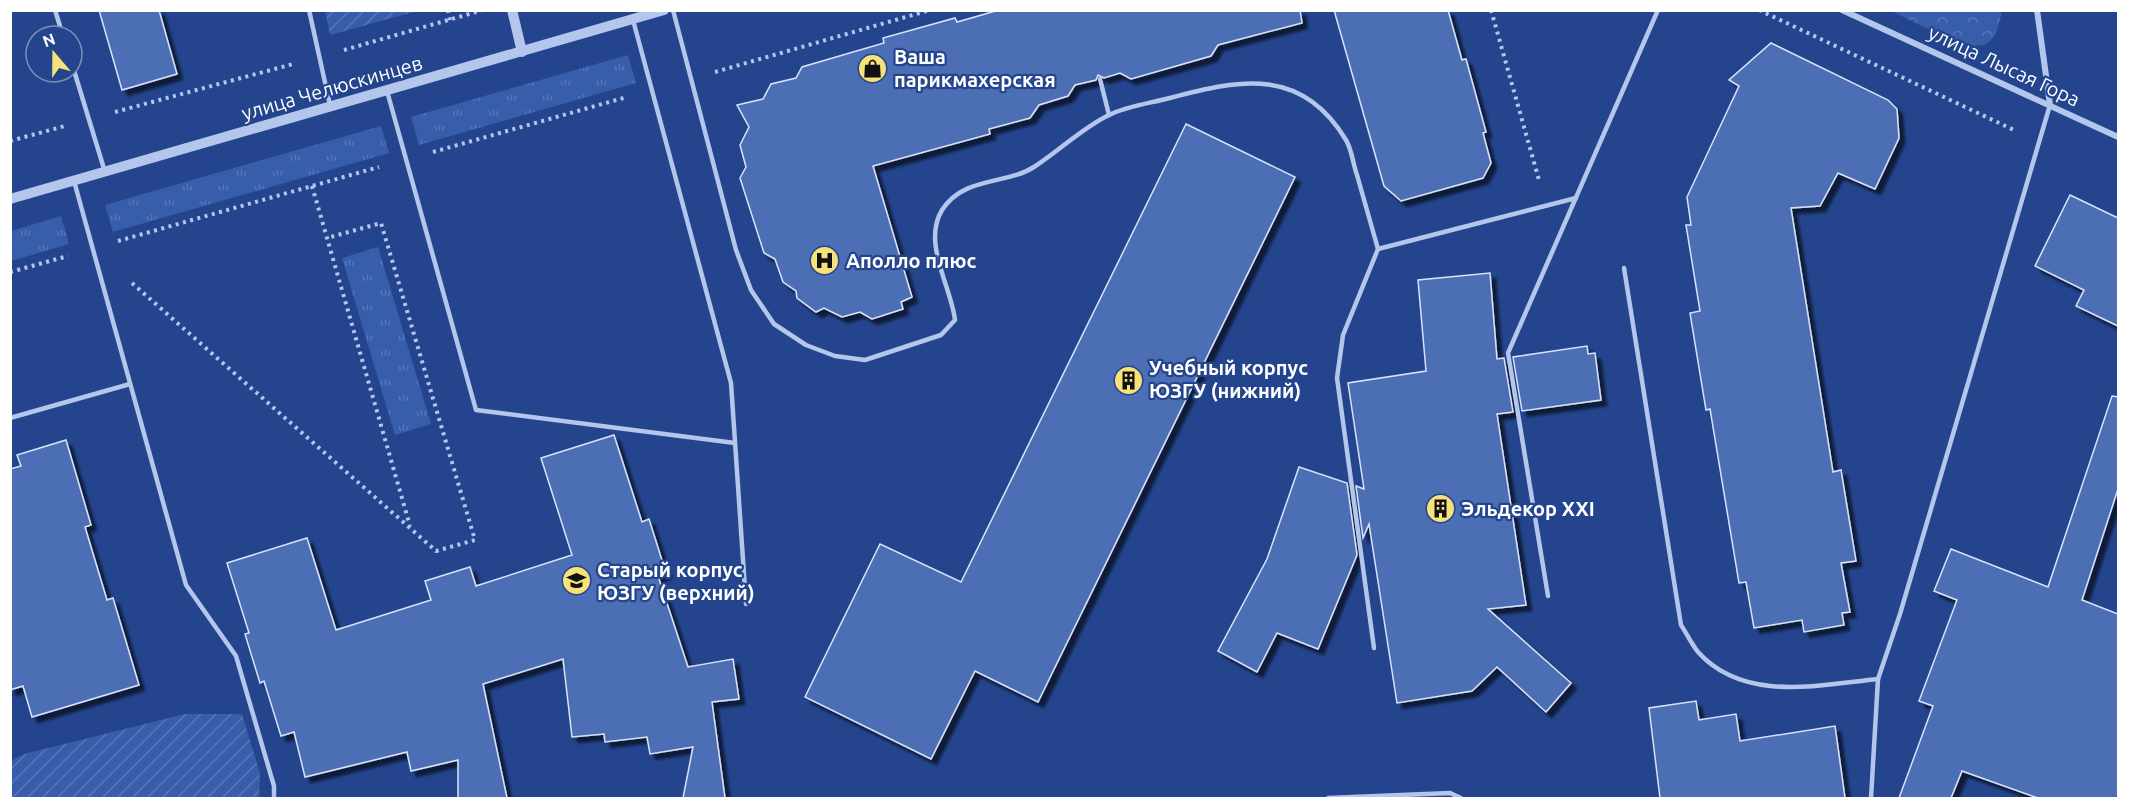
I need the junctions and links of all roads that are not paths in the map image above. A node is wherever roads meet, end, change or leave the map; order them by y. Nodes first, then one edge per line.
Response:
1 (309, 10) edge
2 (512, 10) edge
3 (664, 10) edge
4 (672, 10) edge
5 (1658, 10) edge
6 (1842, 10) edge
7 (2037, 10) edge
8 (633, 20) junction
9 (522, 52) junction
10 (1100, 79) dead end
11 (79, 84) edge
12 (387, 91) junction
13 (2050, 105) junction
14 (330, 108) junction
15 (1109, 115) junction
16 (2118, 137) edge
17 (105, 172) junction
18 (74, 181) junction
19 (1576, 198) junction
20 (10, 199) edge
21 (1378, 249) junction
22 (1624, 268) dead end
23 (130, 384) junction
24 (10, 418) edge
25 (735, 443) junction
26 (1548, 596) dead end
27 (746, 604) dead end
28 (1374, 648) dead end
29 (1878, 679) junction
30 (274, 798) edge
31 (1328, 798) edge
32 (1461, 798) edge
33 (1871, 798) edge

1 - 14 lane
2 - 9 street
3 - 8 street, улица Челюскинцев
4 - 15 lane
5 - 19 lane
6 - 13 street, улица Лысая Гора
7 - 13 street
8 - 9 street, улица Челюскинцев
8 - 25 lane
9 - 12 street, улица Челюскинцев
10 - 15 lane
11 - 17 lane
12 - 14 street, улица Челюскинцев
12 - 25 lane
13 - 16 street, улица Лысая Гора
13 - 29 lane
14 - 17 street, улица Челюскинцев
15 - 21 lane
17 - 18 street, улица Челюскинцев
18 - 20 street, улица Челюскинцев
18 - 23 lane
19 - 21 lane
19 - 26 lane
21 - 28 lane
22 - 29 lane
23 - 24 lane
23 - 30 lane
25 - 27 lane
29 - 33 lane
31 - 32 lane

